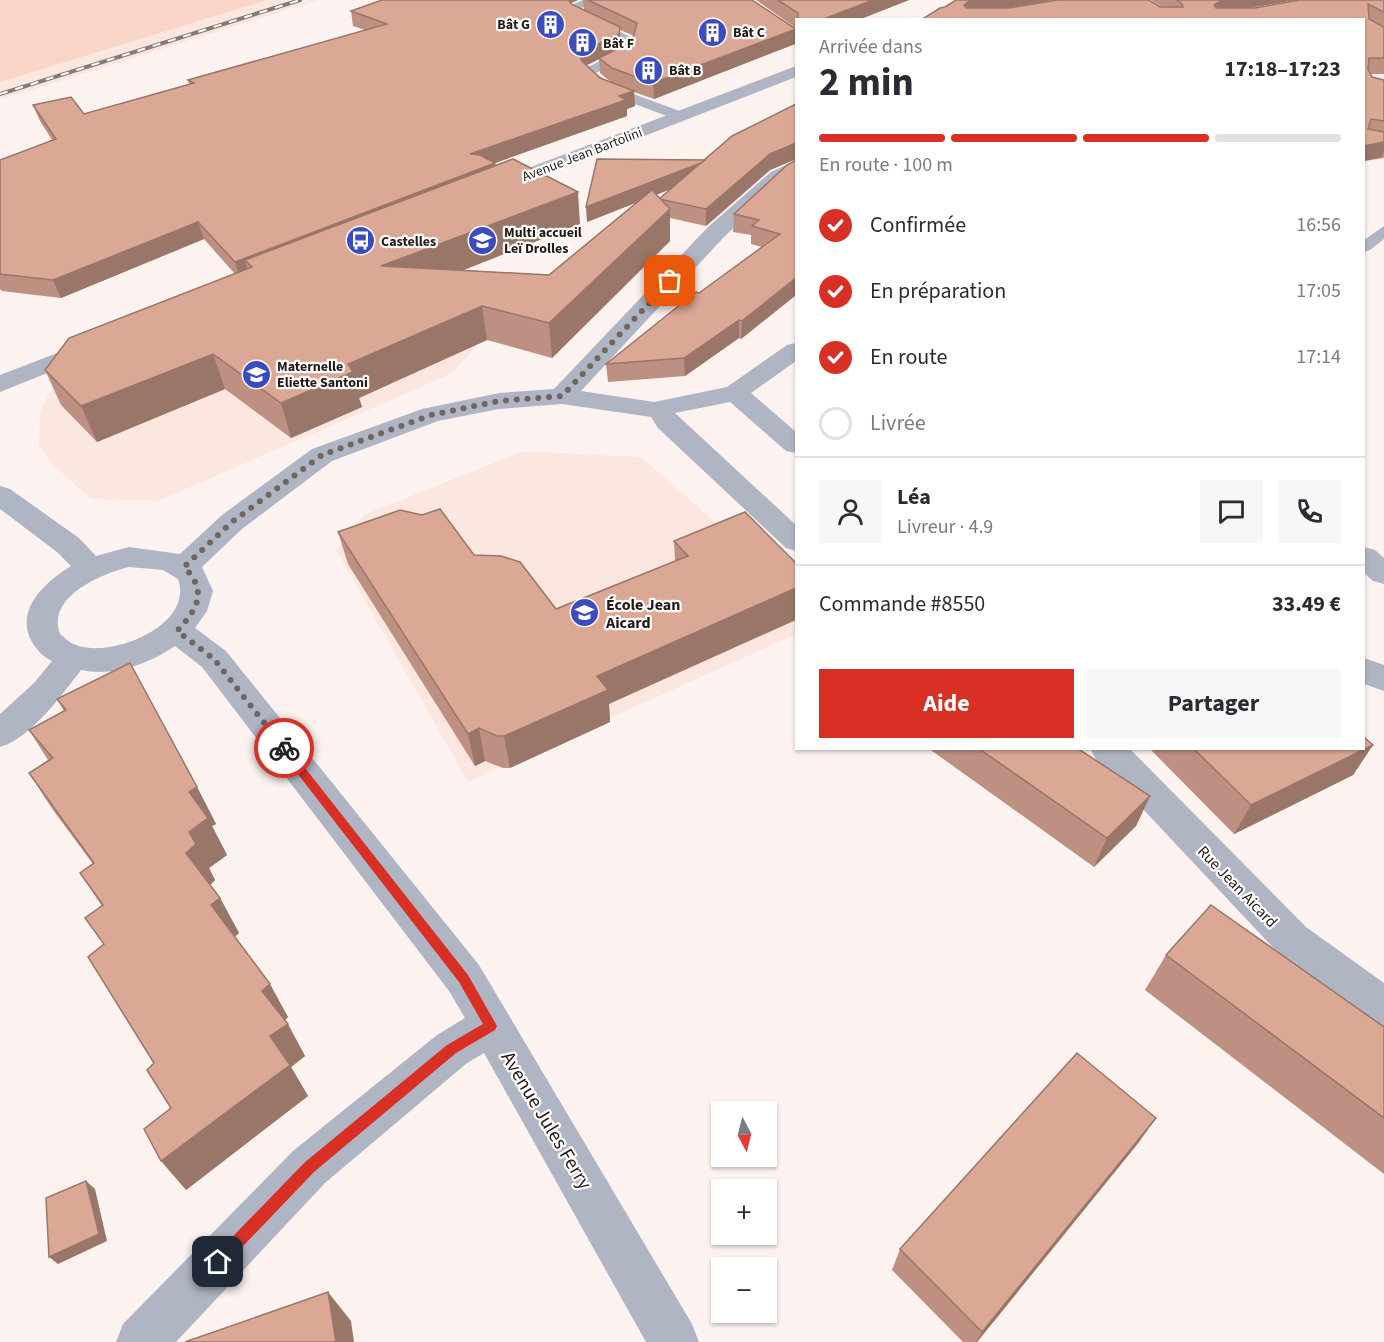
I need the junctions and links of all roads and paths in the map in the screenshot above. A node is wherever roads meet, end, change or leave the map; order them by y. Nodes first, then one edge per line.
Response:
1 (595, 0) edge
2 (742, 0) edge
3 (795, 36) edge
4 (795, 71) edge
5 (680, 116) junction
6 (795, 167) edge
7 (477, 195) edge
8 (1384, 231) edge
9 (1365, 246) edge
10 (110, 339) edge
11 (795, 351) edge
12 (795, 378) edge
13 (0, 384) edge
14 (735, 393) junction
15 (562, 396) junction
16 (660, 409) junction
17 (795, 444) edge
18 (0, 495) edge
19 (795, 540) edge
20 (184, 567) junction
21 (90, 568) junction
22 (177, 631) junction
23 (73, 658) junction
24 (1365, 670) edge
25 (1384, 679) edge
26 (0, 734) edge
27 (1109, 750) edge
28 (1384, 1007) edge
29 (491, 1026) junction
30 (141, 1342) edge
31 (675, 1342) edge

1 - 5 lane
2 - 3 street
4 - 5 street, Avenue Jean Bartolini
5 - 7 street, Avenue Jean Bartolini
6 - 15 street
8 - 9 lane
10 - 13 street
11 - 14 street
12 - 14 street
14 - 16 street
14 - 17 street
15 - 16 street
15 - 20 street
16 - 19 street
18 - 21 street
20 - 21 street
20 - 22 street
21 - 23 street
22 - 23 street
22 - 29 street, Avenue Jules Ferry
23 - 26 street
24 - 25 street
27 - 28 street, Rue Jean Aicard
29 - 30 street
29 - 31 street, Avenue Jules Ferry

